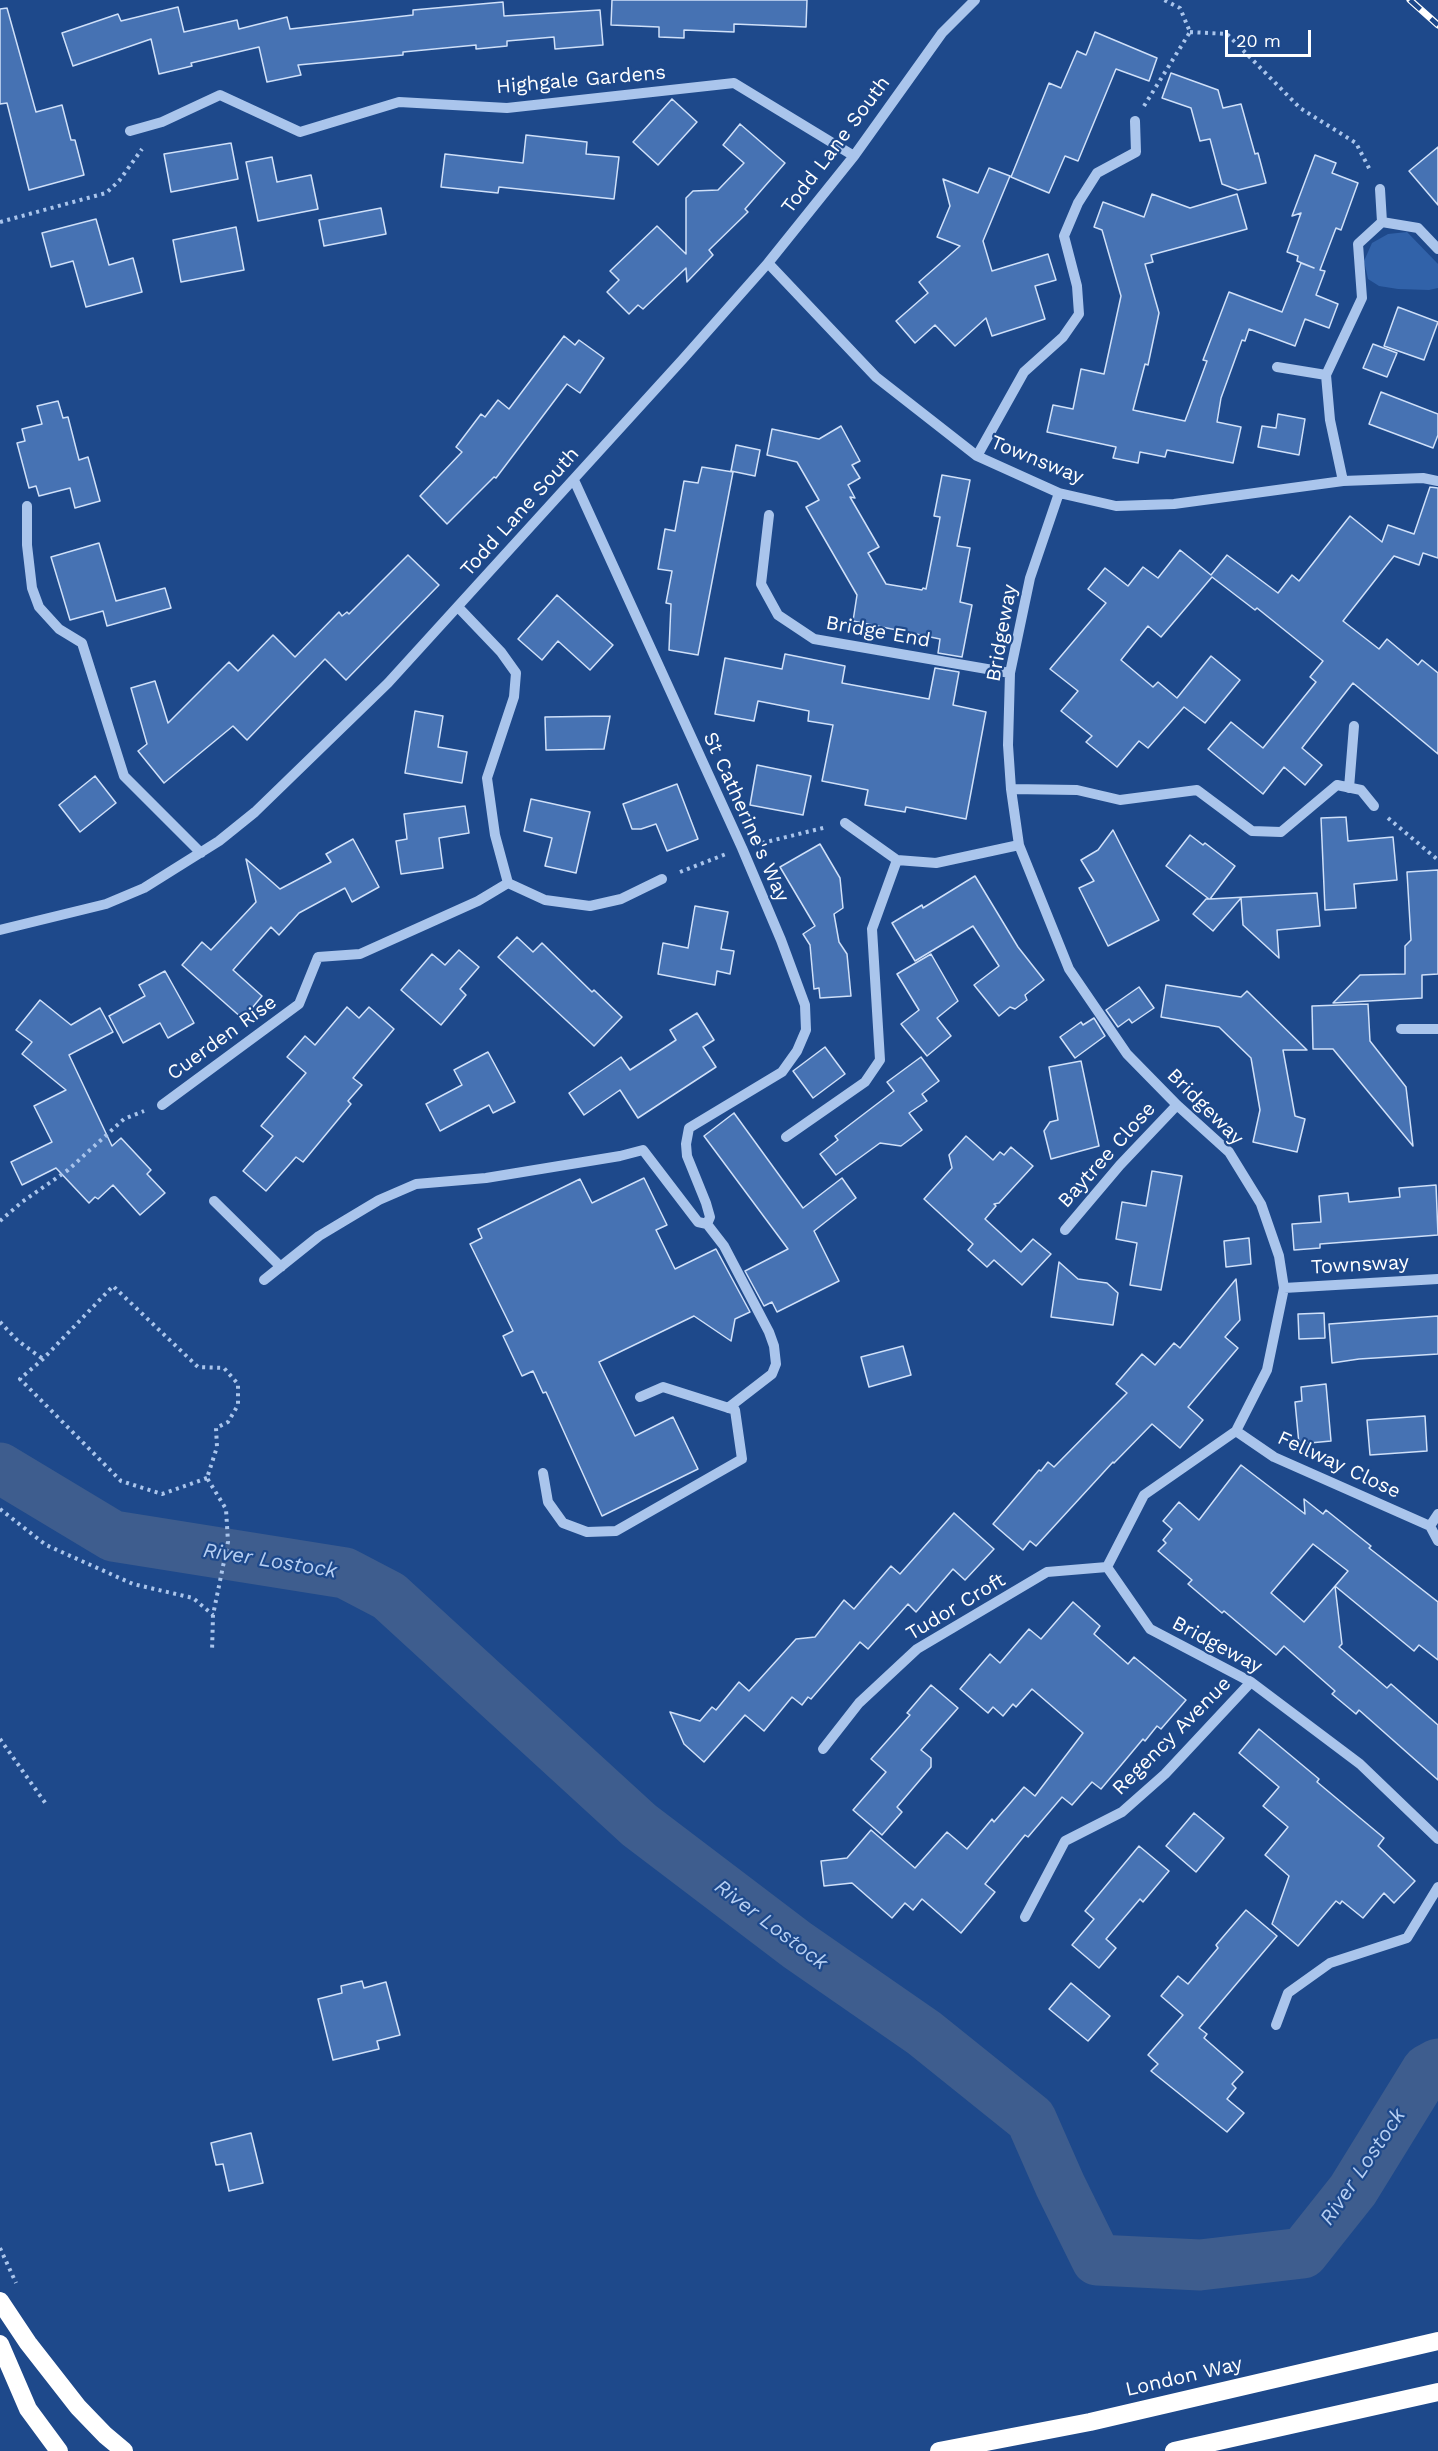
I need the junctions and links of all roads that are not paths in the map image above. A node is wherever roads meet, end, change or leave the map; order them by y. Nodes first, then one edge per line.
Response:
1 (975, 0) edge
2 (1135, 121) road end
3 (130, 131) dead end
4 (854, 156) junction
5 (1380, 189) road end
6 (1382, 222) junction
7 (1438, 249) edge
8 (768, 263) junction
9 (1277, 367) dead end
10 (1326, 375) junction
11 (977, 456) junction
12 (574, 480) junction
13 (1343, 481) junction
14 (1438, 481) edge
15 (1059, 493) junction
16 (27, 506) dead end
17 (769, 515) dead end
18 (458, 607) junction
19 (1010, 674) junction
20 (1354, 726) dead end
21 (1349, 788) junction
22 (1011, 789) junction
23 (1374, 806) road end
24 (845, 823) dead end
25 (1019, 845) junction
26 (201, 853) junction
27 (897, 860) junction
28 (662, 879) dead end
29 (508, 883) junction
30 (0, 930) edge
31 (1401, 1029) dead end
32 (1438, 1029) edge
33 (162, 1105) road end
34 (1177, 1105) junction
35 (786, 1137) dead end
36 (214, 1201) dead end
37 (707, 1224) junction
38 (1065, 1230) dead end
39 (281, 1267) junction
40 (1438, 1279) edge
41 (264, 1280) dead end
42 (1284, 1288) junction
43 (640, 1397) dead end
44 (728, 1408) junction
45 (1236, 1431) junction
46 (543, 1473) dead end
47 (1438, 1514) edge
48 (1430, 1526) junction
49 (1438, 1541) edge
50 (1107, 1567) junction
51 (1251, 1682) junction
52 (823, 1749) dead end
53 (1438, 1839) edge
54 (1438, 1887) edge
55 (1025, 1917) dead end
56 (1276, 2025) dead end
57 (0, 2301) edge
58 (1438, 2341) edge
59 (0, 2344) edge
60 (1438, 2392) edge
61 (59, 2451) edge
62 (124, 2451) edge
63 (939, 2451) edge
64 (1174, 2451) edge

1 - 4 street, Todd Lane South
2 - 11 street
3 - 4 street, Highgale Gardens
4 - 8 street, Todd Lane South
5 - 6 street
6 - 7 street
6 - 10 street
8 - 11 street, Townsway
8 - 12 street, Todd Lane South
9 - 10 street
10 - 13 street
11 - 15 street, Townsway
12 - 18 street, Todd Lane South
12 - 37 street, St Catherine's Way
13 - 14 street, Townsway
13 - 15 street, Townsway
15 - 19 street, Bridgeway
16 - 26 street
17 - 19 street, Bridge End
18 - 26 street, Todd Lane South
18 - 29 street
19 - 22 street, Bridgeway
20 - 21 street
21 - 22 street
21 - 23 street
22 - 25 street, Bridgeway
24 - 27 street
25 - 27 street
25 - 34 street, Bridgeway
26 - 30 street, Todd Lane South
27 - 35 street
28 - 29 street
29 - 33 street, Cuerden Rise
31 - 32 street
34 - 38 street, Baytree Close
34 - 42 street, Bridgeway
36 - 39 street
37 - 39 street
37 - 44 street
39 - 41 street
40 - 42 street, Townsway
42 - 45 street, Bridgeway
43 - 44 street
44 - 46 street
45 - 48 street, Fellway Close
45 - 50 street, Bridgeway
47 - 48 street
48 - 49 street
50 - 51 street, Bridgeway
50 - 52 street, Tudor Croft
51 - 53 street, Bridgeway
51 - 55 street, Regency Avenue
54 - 56 street
57 - 62 highway
58 - 63 highway, London Way
59 - 61 highway
60 - 64 highway

